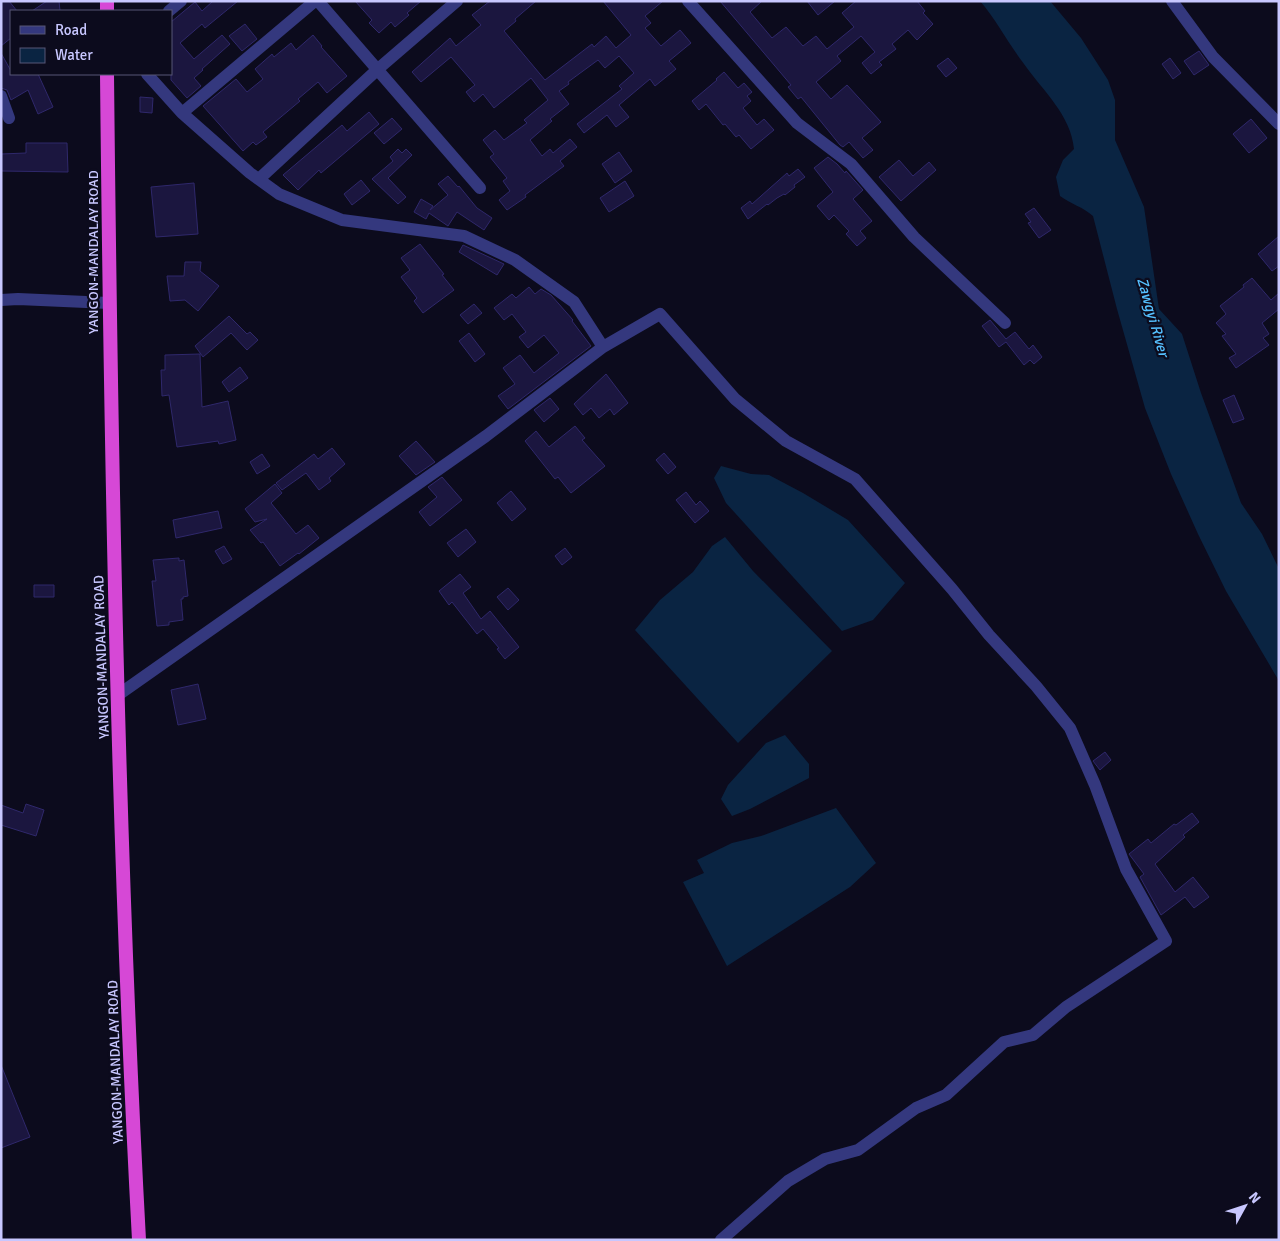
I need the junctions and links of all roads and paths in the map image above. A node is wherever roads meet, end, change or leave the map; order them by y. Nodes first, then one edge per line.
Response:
1 (181, 1) edge
2 (317, 1) edge
3 (457, 1) edge
4 (688, 1) edge
5 (1172, 1) edge
6 (170, 10) edge
7 (378, 69) junction
8 (107, 75) edge
9 (148, 75) edge
10 (1, 96) edge
11 (182, 114) junction
12 (9, 118) dead end
13 (1279, 124) edge
14 (259, 179) junction
15 (480, 188) dead end
16 (1, 300) edge
17 (109, 303) junction
18 (1005, 323) dead end
19 (603, 347) junction
20 (118, 695) junction
21 (139, 1240) edge
22 (721, 1240) edge

1 - 6 street
2 - 7 street
2 - 11 street
3 - 7 street
4 - 18 street
5 - 13 street
7 - 14 street
7 - 15 street
8 - 17 highway, YANGON-MANDALAY ROAD
9 - 11 street
10 - 12 street
11 - 14 street
14 - 19 street
16 - 17 street
17 - 20 highway, YANGON-MANDALAY ROAD
19 - 20 street
19 - 22 street
20 - 21 highway, YANGON-MANDALAY ROAD

